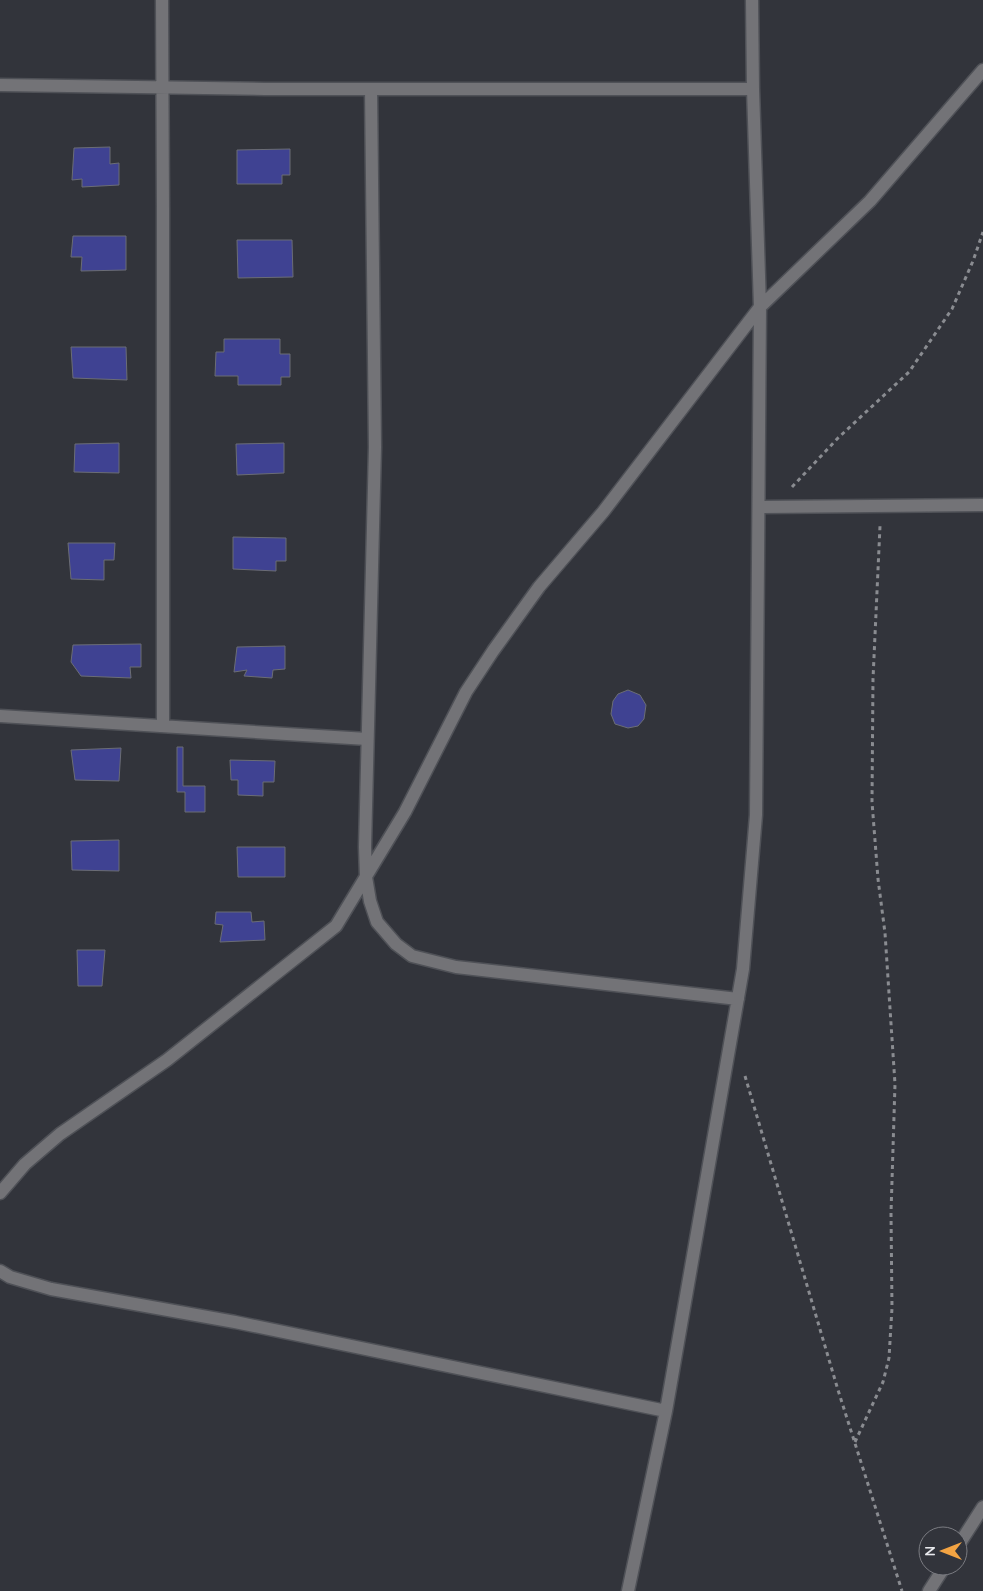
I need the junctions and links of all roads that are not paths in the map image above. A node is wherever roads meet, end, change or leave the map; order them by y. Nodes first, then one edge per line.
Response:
1 (162, 0) edge
2 (752, 0) edge
3 (983, 70) edge
4 (0, 85) edge
5 (162, 88) junction
6 (371, 90) junction
7 (753, 90) junction
8 (760, 307) junction
9 (983, 505) edge
10 (759, 507) junction
11 (0, 716) edge
12 (163, 726) junction
13 (367, 740) junction
14 (366, 878) junction
15 (738, 999) junction
16 (0, 1193) edge
17 (0, 1271) edge
18 (666, 1410) junction
19 (983, 1507) edge
20 (968, 1530) edge
21 (939, 1576) edge
22 (628, 1591) edge
23 (929, 1591) edge

1 - 5 street
2 - 7 street
3 - 8 street
4 - 5 street
5 - 6 street
5 - 12 street
6 - 7 street
6 - 13 street
7 - 8 street
8 - 10 street
8 - 14 street
9 - 10 street
10 - 15 street
11 - 12 street
12 - 13 street
13 - 14 street
14 - 15 street
14 - 16 street
15 - 18 street
17 - 18 street
18 - 22 street
19 - 20 street
21 - 23 street

